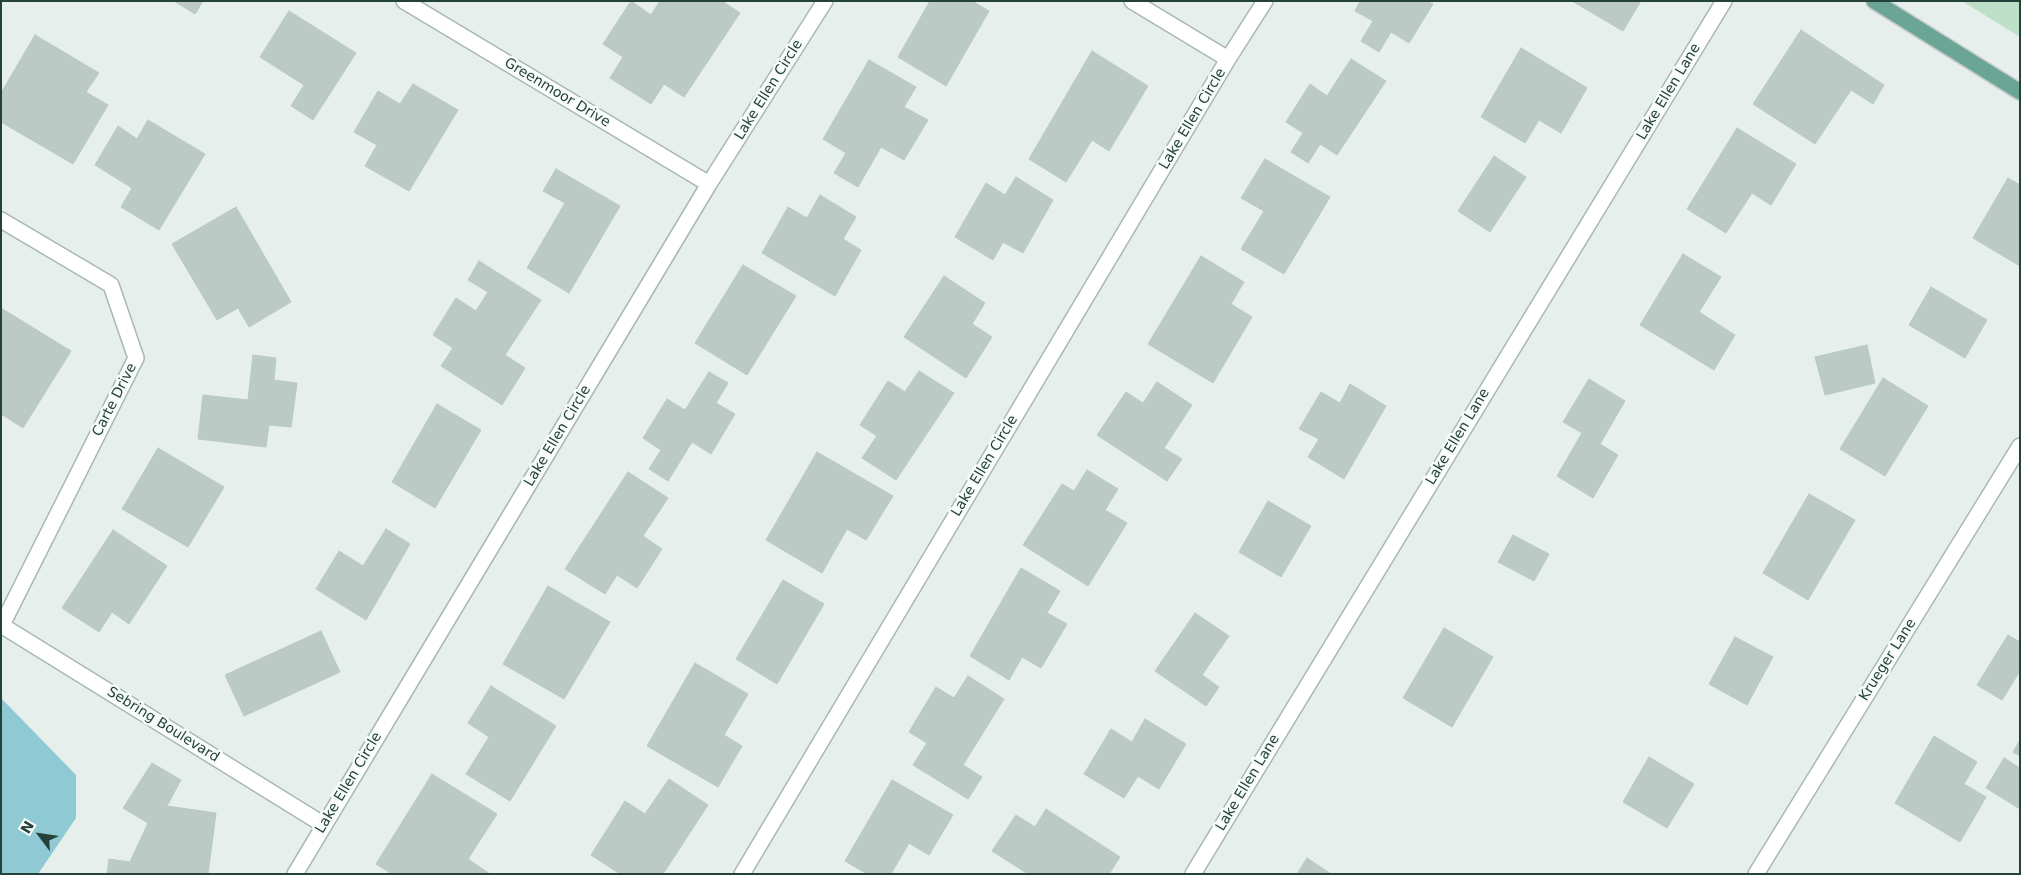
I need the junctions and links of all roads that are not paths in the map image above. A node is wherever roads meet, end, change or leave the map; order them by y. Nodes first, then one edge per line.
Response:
1 (404, 1) edge
2 (825, 1) edge
3 (1132, 1) edge
4 (1265, 1) edge
5 (1724, 1) edge
6 (1874, 1) edge
7 (1228, 59) junction
8 (2020, 92) edge
9 (709, 184) junction
10 (1, 220) edge
11 (2020, 446) edge
12 (1, 625) edge
13 (324, 825) junction
14 (295, 874) edge
15 (742, 874) edge
16 (1193, 874) edge
17 (1756, 874) edge

1 - 9 street, Greenmoor Drive
2 - 9 street, Lake Ellen Circle
3 - 7 street, Lake Ellen Circle
4 - 7 street, Lake Ellen Circle
5 - 16 street, Lake Ellen Lane
6 - 8 main road
7 - 15 street, Lake Ellen Circle
9 - 13 street, Lake Ellen Circle
10 - 12 street, Carte Drive
11 - 17 street, Krueger Lane
12 - 13 street, Sebring Boulevard
13 - 14 street, Lake Ellen Circle

